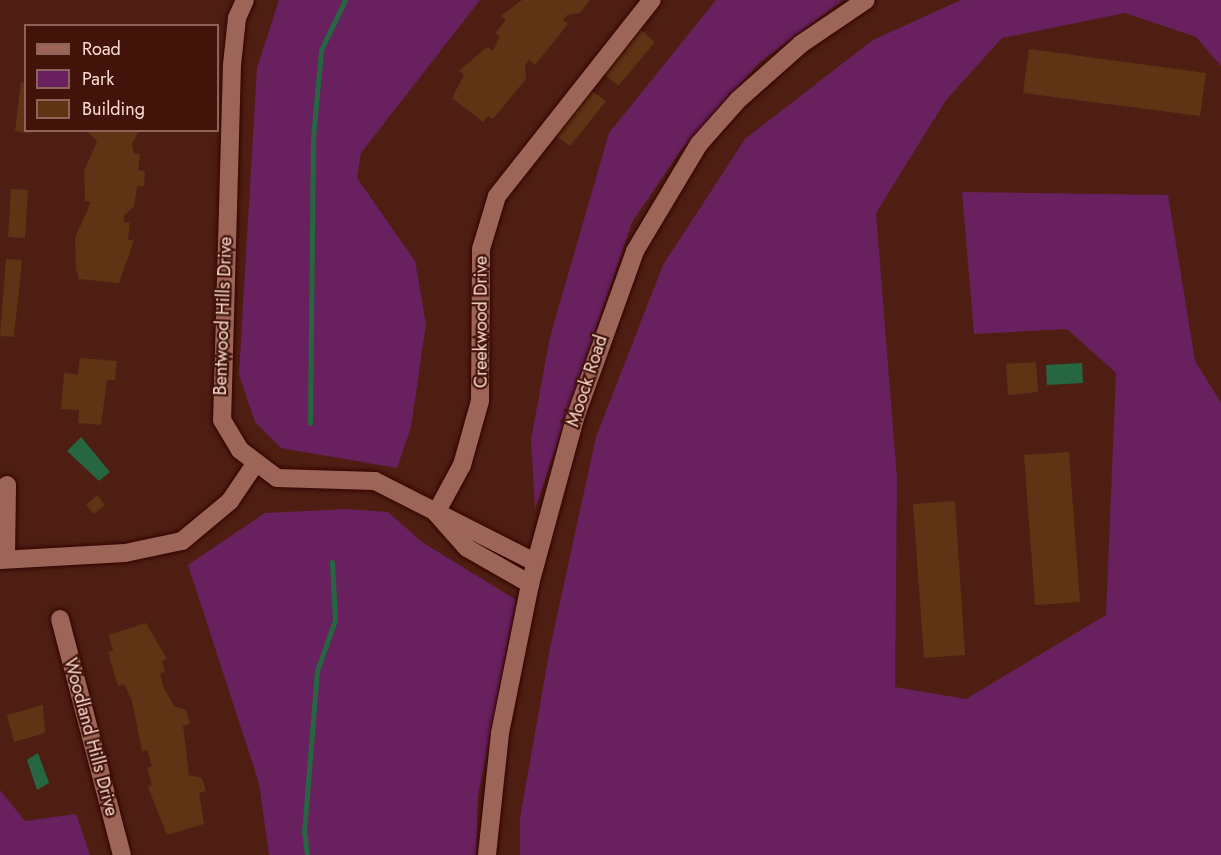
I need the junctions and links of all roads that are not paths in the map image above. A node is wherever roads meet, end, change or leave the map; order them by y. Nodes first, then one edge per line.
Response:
1 (245, 0) edge
2 (652, 0) edge
3 (866, 0) edge
4 (255, 464) junction
5 (7, 485) dead end
6 (436, 513) junction
7 (3, 559) edge
8 (535, 562) junction
9 (530, 584) junction
10 (60, 619) dead end
11 (122, 855) edge
12 (487, 855) edge

1 - 4 street, Bentwood Hills Drive
2 - 6 street, Creekwood Drive
3 - 8 street, Moock Road
4 - 6 street, Bentwood Hills Drive
4 - 7 street
5 - 7 street
6 - 8 street, Bentwood Hills Drive
6 - 9 street, Bentwood Hills Drive
8 - 9 street, Moock Road
9 - 12 street, Moock Road
10 - 11 street, Woodland Hills Drive

